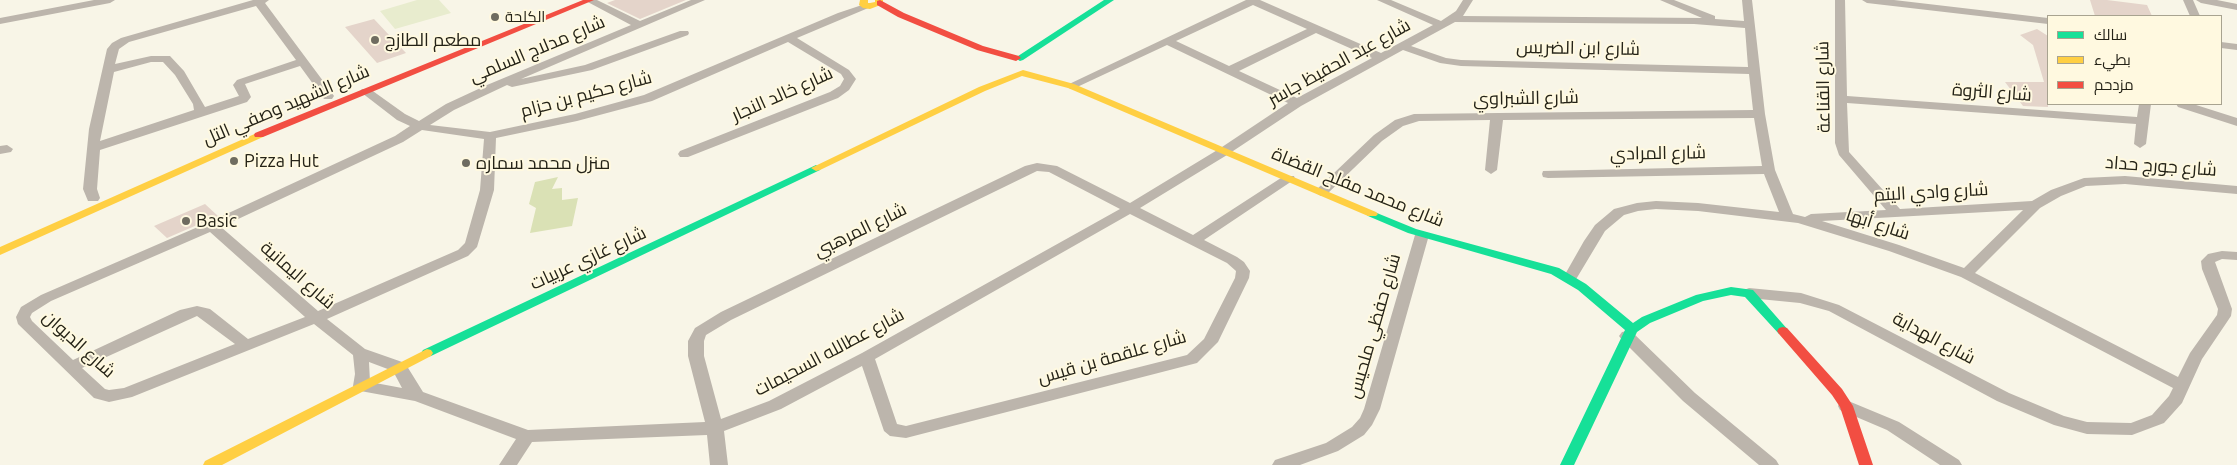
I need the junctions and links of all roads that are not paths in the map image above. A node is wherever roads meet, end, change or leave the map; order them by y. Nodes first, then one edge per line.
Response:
1 (110, 0) edge
2 (570, 0) edge
3 (590, 0) edge
4 (700, 0) edge
5 (1110, 0) edge
6 (1252, 0) edge
7 (1382, 0) edge
8 (1468, 0) edge
9 (1665, 0) edge
10 (1747, 0) edge
11 (1840, 0) edge
12 (1867, 0) edge
13 (2188, 0) edge
14 (2201, 0) edge
15 (262, 1) edge
16 (871, 2) edge
17 (2237, 7) edge
18 (2195, 15) edge
19 (1453, 19) junction
20 (0, 21) edge
21 (2047, 21) edge
22 (1724, 22) junction
23 (640, 25) junction
24 (1441, 25) junction
25 (1749, 25) junction
26 (1317, 28) junction
27 (684, 34) dead end
28 (789, 38) junction
29 (1048, 41) junction
30 (1167, 41) junction
31 (2222, 45) edge
32 (1404, 47) junction
33 (2237, 47) edge
34 (980, 48) junction
35 (1018, 58) junction
36 (1382, 58) junction
37 (302, 62) junction
38 (1034, 64) junction
39 (1005, 66) junction
40 (110, 69) junction
41 (1229, 71) junction
42 (1754, 71) junction
43 (1022, 73) junction
44 (1067, 85) junction
45 (491, 87) junction
46 (982, 89) junction
47 (366, 90) junction
48 (328, 96) junction
49 (1840, 99) junction
50 (1298, 103) junction
51 (2145, 105) edge
52 (2191, 105) edge
53 (200, 112) junction
54 (1759, 114) junction
55 (1497, 116) junction
56 (2142, 121) junction
57 (2237, 122) edge
58 (419, 126) junction
59 (490, 136) junction
60 (2140, 144) dead end
61 (93, 148) junction
62 (1223, 152) junction
63 (684, 154) dead end
64 (1491, 170) dead end
65 (1769, 170) junction
66 (1548, 174) dead end
67 (1289, 179) junction
68 (2237, 190) edge
69 (1321, 192) junction
70 (92, 198) junction
71 (2035, 206) junction
72 (1129, 208) junction
73 (1896, 213) junction
74 (1793, 218) junction
75 (212, 226) junction
76 (1422, 235) junction
77 (0, 240) edge
78 (1193, 240) junction
79 (0, 251) edge
80 (2237, 256) edge
81 (1966, 274) junction
82 (1570, 278) junction
83 (1749, 293) junction
84 (2231, 310) edge
85 (316, 318) junction
86 (1630, 332) junction
87 (246, 346) junction
88 (360, 353) junction
89 (867, 357) junction
90 (71, 367) junction
91 (399, 367) junction
92 (2181, 384) junction
93 (361, 386) junction
94 (417, 396) junction
95 (1846, 406) junction
96 (715, 428) junction
97 (527, 436) junction
98 (210, 465) edge
99 (508, 465) edge
100 (719, 465) edge
101 (1281, 465) edge
102 (1567, 465) edge
103 (1770, 465) edge
104 (1866, 465) edge
105 (1953, 465) edge

1 - 20 street
2 - 48 street, شارع الشهيد وصفي التل
3 - 23 street
3 - 47 street, شارع الشهيد وصفي التل
4 - 23 street, شارع مدلاج السلمي
5 - 29 street, شارع غازي عربيات
6 - 26 street
6 - 30 street
7 - 24 street
8 - 19 street, شارع عبد الحفيظ جاسر
9 - 22 street
10 - 25 street
11 - 49 street, شارع القناعة
12 - 21 street
13 - 18 street
14 - 17 street
15 - 37 street
15 - 40 street
16 - 28 street, شارع حكيم بن حزام
16 - 34 street
19 - 22 street
19 - 24 street, شارع عبد الحفيظ جاسر
22 - 25 street
23 - 45 street, شارع مدلاج السلمي
24 - 32 street, شارع عبد الحفيظ جاسر
25 - 42 street
26 - 36 street
26 - 41 street
27 - 45 street
28 - 59 street, شارع حكيم بن حزام
28 - 63 street, شارع خالد النجار
29 - 35 street, شارع غازي عربيات
29 - 38 street
30 - 41 street
30 - 44 street
31 - 33 street
32 - 36 street, شارع عبد الحفيظ جاسر
32 - 42 street, شارع ابن الضريس
34 - 35 street
34 - 39 street
35 - 38 street, شارع محمد مفلح القضاة
35 - 39 street, شارع غازي عربيات
36 - 50 street, شارع عبد الحفيظ جاسر
37 - 48 street
37 - 53 street
38 - 43 street, شارع غازي عربيات
38 - 44 street, شارع محمد مفلح القضاة
39 - 43 street, شارع محمد مفلح القضاة
39 - 46 street, شارع غازي عربيات
40 - 53 street
40 - 61 street
41 - 50 street
42 - 54 street
43 - 44 street, شارع محمد مفلح القضاة
43 - 46 street, شارع غازي عربيات
44 - 62 street, شارع محمد مفلح القضاة
45 - 58 street, شارع مدلاج السلمي
46 - 91 street, شارع غازي عربيات
47 - 58 street, شارع حكيم بن حزام
47 - 79 street, شارع الشهيد وصفي التل
48 - 70 street, شارع الشهيد وصفي التل
49 - 56 street, شارع الثروة
49 - 73 street, شارع القناعة
50 - 62 street, شارع عبد الحفيظ جاسر
51 - 56 street
52 - 57 street
53 - 61 street
54 - 55 street, شارع الشبراوي
54 - 65 street
55 - 64 street
55 - 69 street, شارع الشبراوي
56 - 60 street
58 - 59 street, شارع حكيم بن حزام
58 - 75 street, شارع الديوان
59 - 85 street, شارع الديوان
61 - 70 street
62 - 67 street, شارع محمد مفلح القضاة
62 - 72 street, شارع عطالله السحيمات
65 - 66 street, شارع المرادي
65 - 74 street
67 - 69 street, شارع محمد مفلح القضاة
67 - 78 street
68 - 71 street, شارع جورج حداد
69 - 76 street, شارع محمد مفلح القضاة
70 - 77 street, شارع الشهيد وصفي التل
71 - 73 street, شارع وادي اليتم
71 - 81 street, شارع جورج حداد
72 - 78 street, شارع علقمة بن قيس
72 - 89 street, شارع عطالله السحيمات
72 - 96 street, شارع المرهبي
73 - 74 street, شارع وادي اليتم
74 - 81 street, شارع أبها
74 - 82 street, شارع أبها
75 - 85 street, شارع اليمانية
75 - 90 street, شارع الديوان
76 - 82 street, شارع محمد مفلح القضاة
76 - 101 street, شارع حفظي ملحيس
78 - 89 street, شارع علقمة بن قيس
80 - 84 street, شارع الهداية
81 - 92 street, شارع أبها
82 - 86 street, شارع محمد مفلح القضاة
83 - 86 street, شارع الهداية
83 - 92 street, شارع الهداية
83 - 95 street
84 - 92 street, شارع الهداية
85 - 87 street, شارع الديوان
85 - 88 street, شارع اليمانية
86 - 102 street
86 - 103 street
87 - 90 street, شارع الديوان
87 - 90 street
88 - 91 street, شارع اليمانية
88 - 93 street
89 - 96 street, شارع عطالله السحيمات
91 - 93 street, شارع غازي عربيات
91 - 94 street
93 - 94 street, شارع عطالله السحيمات
93 - 98 street, شارع غازي عربيات
94 - 97 street, شارع عطالله السحيمات
95 - 104 street
95 - 105 street
96 - 97 street, شارع عطالله السحيمات
96 - 100 street
97 - 99 street

